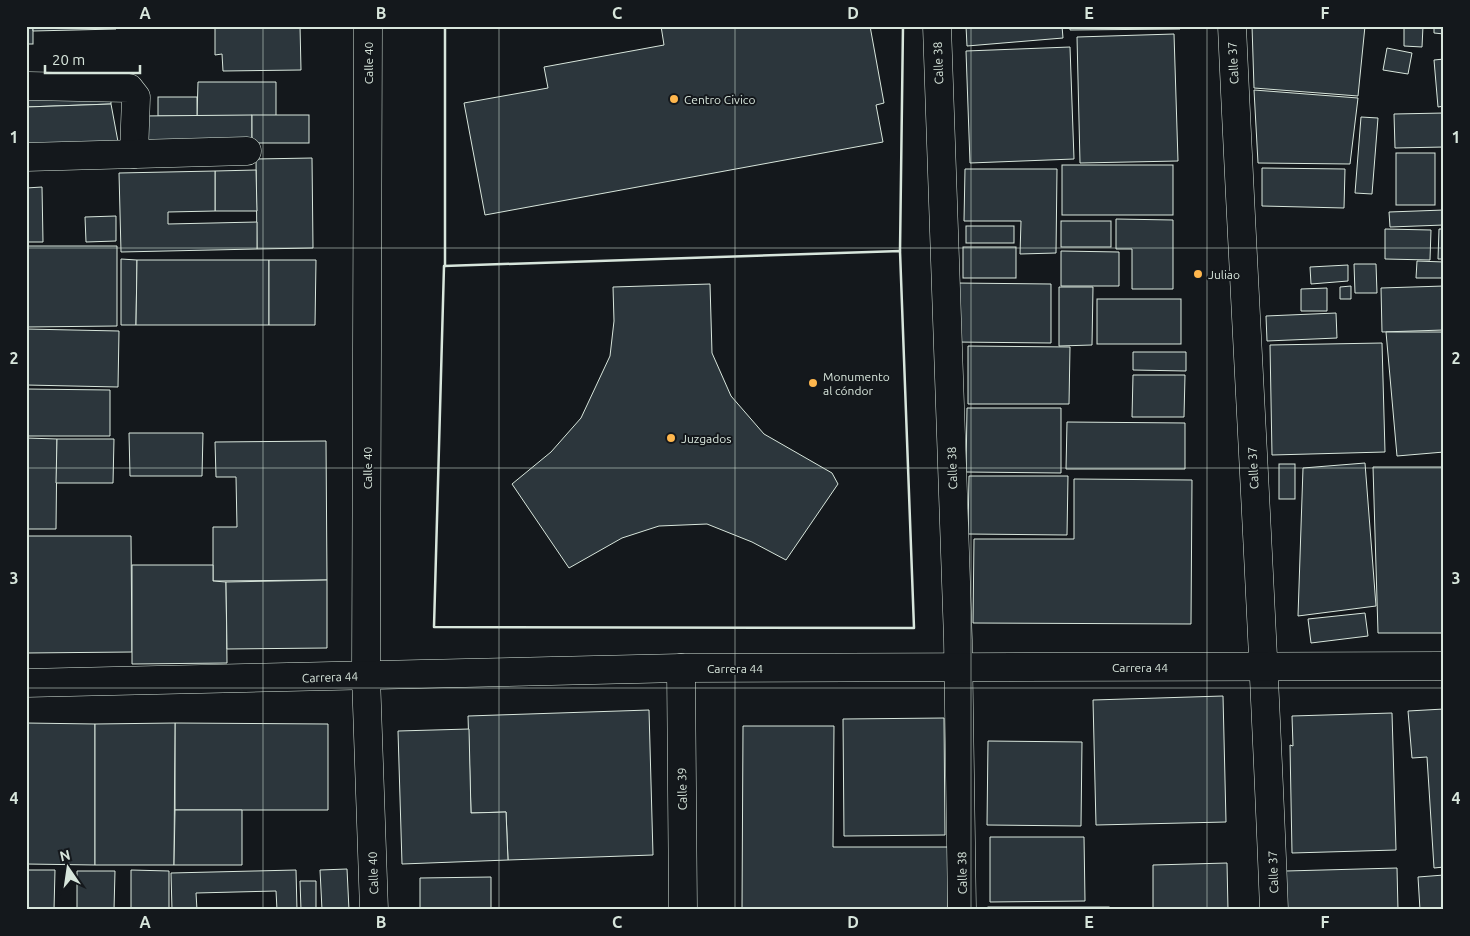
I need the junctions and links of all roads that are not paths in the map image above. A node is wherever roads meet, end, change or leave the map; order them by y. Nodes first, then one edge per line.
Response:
1 (368, 26) edge
2 (937, 26) edge
3 (1232, 26) edge
4 (28, 86) dead end
5 (247, 151) dead end
6 (134, 154) junction
7 (26, 157) edge
8 (958, 666) junction
9 (1444, 666) edge
10 (681, 668) junction
11 (1265, 668) junction
12 (366, 676) junction
13 (26, 683) edge
14 (374, 910) edge
15 (684, 910) edge
16 (962, 910) edge
17 (1274, 910) edge

1 - 12 street, Calle 40
2 - 8 street, Calle 38
3 - 11 street, Calle 37
4 - 6 street
5 - 6 street
6 - 7 street
8 - 10 street, Carrera 44
8 - 11 street, Carrera 44
8 - 16 street, Calle 38
9 - 11 street, Carrera 44
10 - 12 street, Carrera 44
10 - 15 street, Calle 39
11 - 17 street, Calle 37
12 - 13 street, Carrera 44
12 - 14 street, Calle 40

